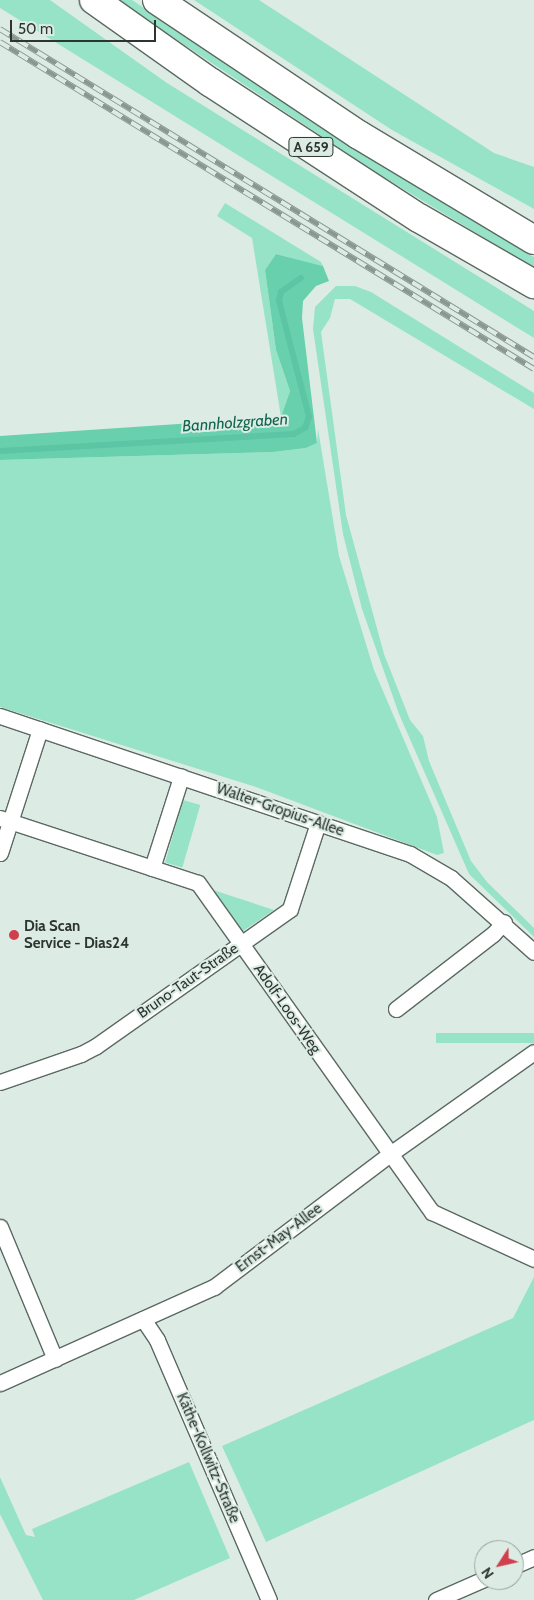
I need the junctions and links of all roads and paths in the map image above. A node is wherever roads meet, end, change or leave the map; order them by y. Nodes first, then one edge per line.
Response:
1 (94, 0) edge
2 (158, 0) edge
3 (534, 240) edge
4 (534, 284) edge
5 (0, 716) edge
6 (40, 729) junction
7 (181, 777) junction
8 (5, 819) edge
9 (318, 823) junction
10 (0, 853) edge
11 (152, 868) junction
12 (504, 922) junction
13 (241, 944) junction
14 (534, 952) edge
15 (396, 1009) dead end
16 (534, 1052) edge
17 (0, 1082) edge
18 (390, 1154) junction
19 (0, 1227) edge
20 (534, 1259) edge
21 (143, 1319) junction
22 (55, 1359) junction
23 (0, 1383) edge
24 (474, 1583) edge
25 (269, 1600) edge
26 (436, 1600) edge

1 - 4 highway, A 659
2 - 3 highway, A 659
5 - 6 street, Walter-Gropius-Allee
6 - 7 street, Walter-Gropius-Allee
6 - 8 street
7 - 9 street, Walter-Gropius-Allee
7 - 11 street
8 - 10 street
8 - 11 street, Adolf-Loos-Weg
9 - 12 street, Walter-Gropius-Allee
9 - 13 street, Bruno-Taut-Straße
11 - 13 street, Adolf-Loos-Weg
12 - 14 street, Walter-Gropius-Allee
12 - 15 street
13 - 17 street, Bruno-Taut-Straße
13 - 18 street, Adolf-Loos-Weg
16 - 18 street, Ernst-May-Allee
18 - 20 street, Adolf-Loos-Weg
18 - 21 street, Ernst-May-Allee
19 - 22 street
21 - 22 street, Ernst-May-Allee
21 - 25 street, Käthe-Kollwitz-Straße
22 - 23 street, Ernst-May-Allee
24 - 26 street

